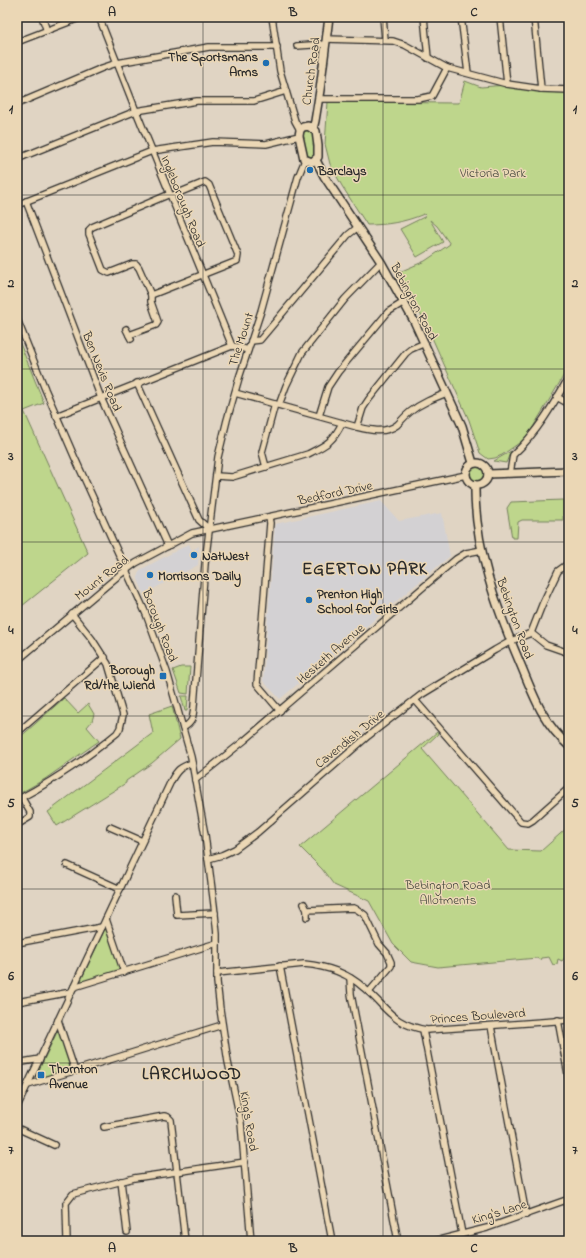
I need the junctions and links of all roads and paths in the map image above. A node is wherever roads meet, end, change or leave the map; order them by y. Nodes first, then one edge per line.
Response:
1 (42, 17) edge
2 (82, 17) edge
3 (99, 17) edge
4 (272, 17) edge
5 (329, 17) edge
6 (383, 17) edge
7 (424, 17) edge
8 (461, 17) edge
9 (500, 17) edge
10 (534, 17) edge
11 (46, 31) junction
12 (385, 40) junction
13 (17, 42) edge
14 (326, 42) junction
15 (297, 46) dead end
16 (277, 47) junction
17 (428, 58) junction
18 (117, 63) junction
19 (447, 68) junction
20 (468, 73) junction
21 (507, 84) junction
22 (541, 88) junction
23 (569, 90) edge
24 (286, 91) junction
25 (319, 99) junction
26 (17, 104) edge
27 (136, 111) junction
28 (313, 128) junction
29 (300, 133) junction
30 (152, 152) junction
31 (17, 159) edge
32 (305, 160) junction
33 (316, 160) junction
34 (170, 195) junction
35 (26, 201) junction
36 (17, 205) edge
37 (358, 227) junction
38 (380, 262) junction
39 (203, 275) junction
40 (151, 295) junction
41 (404, 302) junction
42 (17, 319) edge
43 (129, 334) dead end
44 (251, 341) junction
45 (425, 343) junction
46 (232, 346) junction
47 (248, 350) junction
48 (569, 377) edge
49 (137, 384) junction
50 (235, 393) junction
51 (447, 393) junction
52 (557, 397) junction
53 (101, 398) junction
54 (277, 404) junction
55 (569, 404) edge
56 (56, 416) junction
57 (319, 416) junction
58 (342, 423) junction
59 (357, 427) junction
60 (473, 463) junction
61 (266, 467) junction
62 (569, 471) edge
63 (510, 473) junction
64 (488, 474) junction
65 (466, 475) junction
66 (216, 476) junction
67 (475, 485) junction
68 (268, 518) junction
69 (209, 529) junction
70 (168, 546) junction
71 (482, 550) junction
72 (569, 563) edge
73 (126, 570) junction
74 (72, 614) junction
75 (531, 633) junction
76 (511, 641) junction
77 (569, 653) edge
78 (104, 656) junction
79 (17, 661) edge
80 (415, 700) junction
81 (280, 711) junction
82 (183, 728) junction
83 (17, 734) edge
84 (569, 746) edge
85 (192, 763) junction
86 (195, 780) junction
87 (569, 788) edge
88 (20, 799) edge
89 (20, 823) dead end
90 (110, 827) dead end
91 (142, 841) junction
92 (208, 859) junction
93 (67, 865) dead end
94 (120, 889) junction
95 (175, 895) dead end
96 (215, 913) junction
97 (307, 917) dead end
98 (106, 919) junction
99 (102, 927) junction
100 (217, 934) joint
101 (17, 943) edge
102 (217, 943) junction
103 (280, 966) junction
104 (124, 972) junction
105 (217, 973) junction
106 (350, 978) junction
107 (73, 990) junction
108 (369, 992) junction
109 (17, 1002) edge
110 (58, 1020) junction
111 (558, 1020) junction
112 (569, 1020) edge
113 (222, 1025) junction
114 (491, 1026) junction
115 (423, 1030) junction
116 (40, 1058) junction
117 (17, 1063) edge
118 (75, 1070) junction
119 (569, 1080) edge
120 (28, 1085) junction
121 (17, 1107) edge
122 (104, 1127) dead end
123 (17, 1128) edge
124 (54, 1145) dead end
125 (245, 1162) junction
126 (178, 1171) junction
127 (121, 1181) junction
128 (569, 1199) edge
129 (526, 1215) junction
130 (126, 1232) dead end
131 (462, 1234) junction
132 (67, 1241) edge
133 (185, 1241) edge
134 (252, 1241) edge
135 (332, 1241) edge
136 (398, 1241) edge
137 (435, 1241) edge

1 - 11 street
2 - 11 street
3 - 18 street, Ingleborough Road
4 - 16 street
5 - 14 main road, Church Road
6 - 12 street
7 - 17 street
8 - 20 street
9 - 21 street
10 - 22 street
11 - 13 street
12 - 14 street
12 - 17 street
14 - 15 street
14 - 25 main road, Church Road
16 - 18 street
16 - 24 street
17 - 19 street
18 - 26 street
18 - 27 street, Ingleborough Road
19 - 20 street
19 - 25 street
20 - 21 street
21 - 22 street
22 - 23 street
24 - 27 street
24 - 29 street
25 - 28 main road, Church Road
27 - 30 street, Ingleborough Road
27 - 31 street
28 - 29 main road
28 - 33 main road
29 - 30 street
29 - 32 main road
30 - 34 street, Ingleborough Road
30 - 35 street
32 - 33 main road
32 - 44 street, The Mount
33 - 37 main road, Bebington Road
34 - 39 street, Ingleborough Road
34 - 39 street
34 - 40 street
35 - 36 street
35 - 53 street, Ben Nevis Road
37 - 38 main road, Bebington Road
37 - 44 street
38 - 41 main road, Bebington Road
38 - 54 street
39 - 40 street
39 - 46 street, Ingleborough Road
40 - 43 street
41 - 45 main road, Bebington Road
41 - 57 street
42 - 56 street, Borough Road
44 - 47 street, The Mount
45 - 51 main road, Bebington Road
45 - 59 street
46 - 47 street
46 - 49 street
47 - 50 street, The Mount
48 - 52 street
49 - 53 street
49 - 69 street
50 - 54 street
50 - 66 street, The Mount
51 - 59 street
51 - 60 main road, Bebington Road
52 - 55 street
52 - 63 street
53 - 56 street
53 - 70 street, Ben Nevis Road
54 - 57 street
54 - 61 street
56 - 73 street, Borough Road
57 - 58 street
58 - 59 street
58 - 61 street
60 - 64 main road
60 - 65 main road
61 - 66 street
62 - 63 main road
63 - 64 main road
64 - 67 main road
65 - 67 main road
65 - 68 street, Bedford Drive
66 - 69 street, The Mount
67 - 71 main road, Bebington Road
68 - 69 street, Bedford Drive
68 - 81 street
69 - 70 street, Mount Road
69 - 82 street, The Mount
70 - 73 street, Mount Road
71 - 76 main road, Bebington Road
71 - 81 street, Hesketh Avenue
72 - 75 street
73 - 74 street, Mount Road
73 - 82 street, Borough Road
74 - 78 street
74 - 79 street, Mount Road
75 - 76 street
75 - 77 street
76 - 80 street, Cavendish Drive
76 - 84 main road, Bebington Road
78 - 83 street
78 - 88 street
80 - 87 street
80 - 92 street, Cavendish Drive
81 - 86 street, Hesketh Avenue
82 - 85 street, Borough Road
85 - 86 street, Borough Road
85 - 91 street
86 - 92 street, Borough Road
88 - 89 street
90 - 91 street
91 - 94 street
92 - 96 street, Borough Road
93 - 94 street
94 - 98 street
95 - 96 street
96 - 100 street, Borough Road
97 - 108 street
98 - 99 street
98 - 104 street
99 - 101 street
99 - 107 street
100 - 102 street, King's Road
102 - 104 street
102 - 105 street, King's Road
103 - 105 street, Princes Boulevard
103 - 106 street, Princes Boulevard
103 - 135 street
104 - 107 street
105 - 113 street, King's Road
106 - 108 street, Princes Boulevard
106 - 136 street
107 - 109 street
107 - 110 street
108 - 115 street, Princes Boulevard
110 - 116 street
110 - 118 street
111 - 112 street, Princes Boulevard
111 - 114 street, Princes Boulevard
111 - 119 street
113 - 118 street
113 - 125 street, King's Road
114 - 115 street, Princes Boulevard
114 - 129 street
115 - 131 street
116 - 117 street
116 - 120 street
118 - 120 street
120 - 121 street
122 - 126 street
123 - 124 street
125 - 126 street
125 - 134 street, King's Road
126 - 127 street
126 - 133 street
127 - 130 street
127 - 132 street
128 - 129 street, King's Lane
129 - 131 street, King's Lane
131 - 137 street, King's Lane

